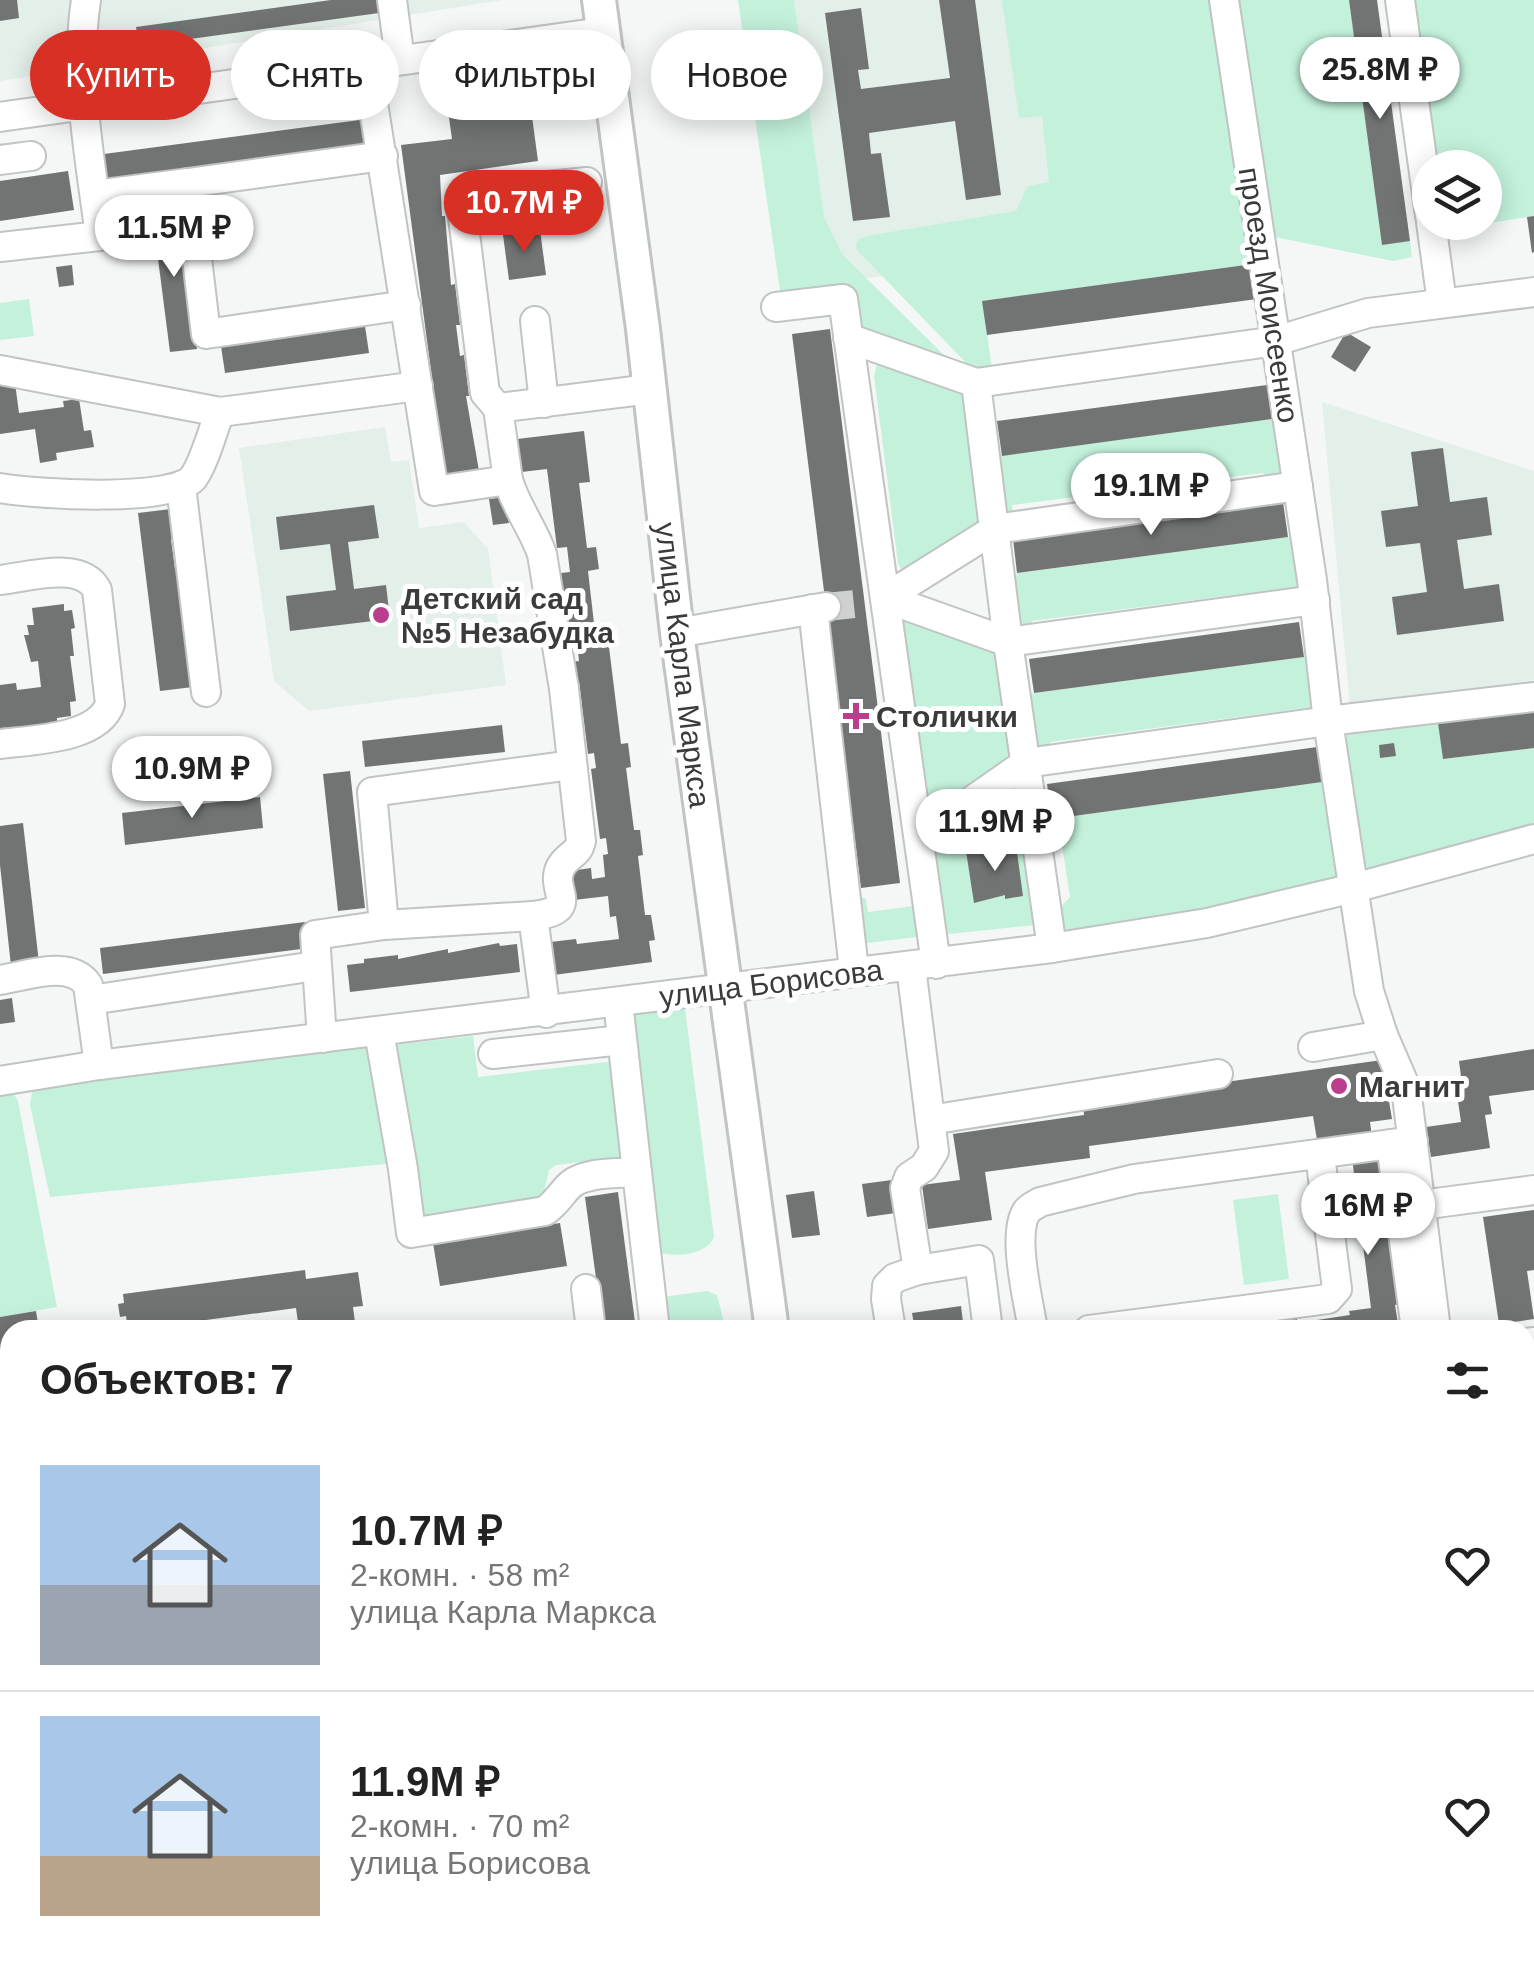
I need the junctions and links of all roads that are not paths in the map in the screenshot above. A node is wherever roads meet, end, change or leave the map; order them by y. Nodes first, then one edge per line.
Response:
1 (86, 0) edge
2 (392, 0) edge
3 (1224, 0) edge
4 (1400, 0) edge
5 (601, 16) edge
6 (82, 30) edge
7 (400, 60) joint
8 (30, 113) edge
9 (0, 117) edge
10 (85, 120) edge
11 (377, 120) edge
12 (1420, 150) edge
13 (31, 156) dead end
14 (383, 156) junction
15 (0, 160) edge
16 (188, 182) junction
17 (586, 182) dead end
18 (94, 195) junction
19 (1433, 240) edge
20 (0, 247) edge
21 (1534, 292) edge
22 (1442, 303) junction
23 (406, 305) junction
24 (776, 307) dead end
25 (535, 321) dead end
26 (848, 338) junction
27 (1276, 340) junction
28 (0, 370) edge
29 (976, 383) junction
30 (418, 386) junction
31 (650, 388) junction
32 (544, 403) junction
33 (498, 408) junction
34 (220, 412) junction
35 (508, 480) junction
36 (181, 486) junction
37 (1298, 486) junction
38 (0, 488) edge
39 (995, 529) junction
40 (0, 580) edge
41 (875, 600) junction
42 (1314, 600) junction
43 (677, 632) junction
44 (1008, 642) junction
45 (206, 692) dead end
46 (1534, 697) edge
47 (1328, 721) junction
48 (0, 744) edge
49 (1026, 763) junction
50 (572, 765) junction
51 (920, 837) junction
52 (1534, 838) edge
53 (1354, 888) junction
54 (533, 916) junction
55 (384, 925) junction
56 (1052, 948) junction
57 (924, 965) junction
58 (316, 966) junction
59 (854, 970) junction
60 (0, 980) edge
61 (726, 988) junction
62 (90, 1000) junction
63 (618, 1002) junction
64 (546, 1012) junction
65 (378, 1032) junction
66 (1383, 1035) junction
67 (322, 1038) junction
68 (622, 1040) junction
69 (1313, 1046) dead end
70 (493, 1054) dead end
71 (99, 1066) junction
72 (1218, 1074) dead end
73 (0, 1081) edge
74 (930, 1120) junction
75 (1402, 1142) junction
76 (1320, 1154) junction
77 (637, 1172) junction
78 (1534, 1190) edge
79 (1421, 1205) junction
80 (1022, 1252) junction
81 (979, 1260) junction
82 (918, 1270) junction
83 (586, 1289) dead end
84 (591, 1320) edge
85 (654, 1320) edge
86 (771, 1320) edge
87 (890, 1320) edge
88 (987, 1320) edge
89 (1032, 1320) edge
90 (1169, 1320) edge
91 (1415, 1320) edge
92 (1435, 1320) edge

1 - 6 street
2 - 7 street
3 - 27 street, проезд Моисеенко
4 - 12 street
5 - 7 street
5 - 31 main road, улица Карла Маркса
8 - 9 street
10 - 18 street
11 - 14 street
13 - 15 street
14 - 16 street
14 - 23 street
16 - 18 street
16 - 23 street
17 - 33 street
18 - 20 street
19 - 22 street
21 - 22 street
22 - 27 street
23 - 30 street
24 - 26 street
25 - 32 street
26 - 29 street
26 - 41 street
27 - 29 street
27 - 37 street, проезд Моисеенко
28 - 34 street
29 - 39 street
30 - 34 street
30 - 35 street
31 - 32 street
31 - 43 main road, улица Карла Маркса
32 - 33 street
33 - 35 street
34 - 36 street
35 - 50 street
36 - 38 street
36 - 45 street
37 - 39 street
37 - 42 street, проезд Моисеенко
39 - 41 street
39 - 44 street
40 - 48 street
41 - 44 street
41 - 51 street
42 - 44 street
42 - 47 street, проезд Моисеенко
43 - 59 street
43 - 61 main road, улица Карла Маркса
44 - 49 street
46 - 47 street
47 - 49 street
47 - 53 street, проезд Моисеенко
49 - 51 street
49 - 56 street
50 - 54 street
50 - 55 street
51 - 57 street
52 - 53 street, улица Борисова
53 - 56 street, улица Борисова
53 - 66 street, проезд Моисеенко
54 - 55 street
54 - 64 street
55 - 58 street
56 - 57 street, улица Борисова
57 - 59 street, улица Борисова
57 - 74 street
58 - 62 street
58 - 67 street
59 - 61 street, улица Борисова
60 - 62 street
61 - 63 street, улица Борисова
61 - 86 main road, улица Карла Маркса
62 - 71 street
63 - 64 street, улица Борисова
63 - 68 street
64 - 65 street, улица Борисова
65 - 67 street, улица Борисова
65 - 77 street
66 - 69 street
66 - 75 street, проезд Моисеенко
67 - 71 street, улица Борисова
68 - 70 street
68 - 77 street
71 - 73 street, улица Борисова
72 - 74 street
74 - 82 street
75 - 76 street
75 - 79 street
75 - 91 street
76 - 80 street
76 - 90 street
77 - 85 street
78 - 79 street
79 - 92 street
80 - 81 street
80 - 89 street
81 - 82 street
81 - 88 street
82 - 87 street
83 - 84 street

